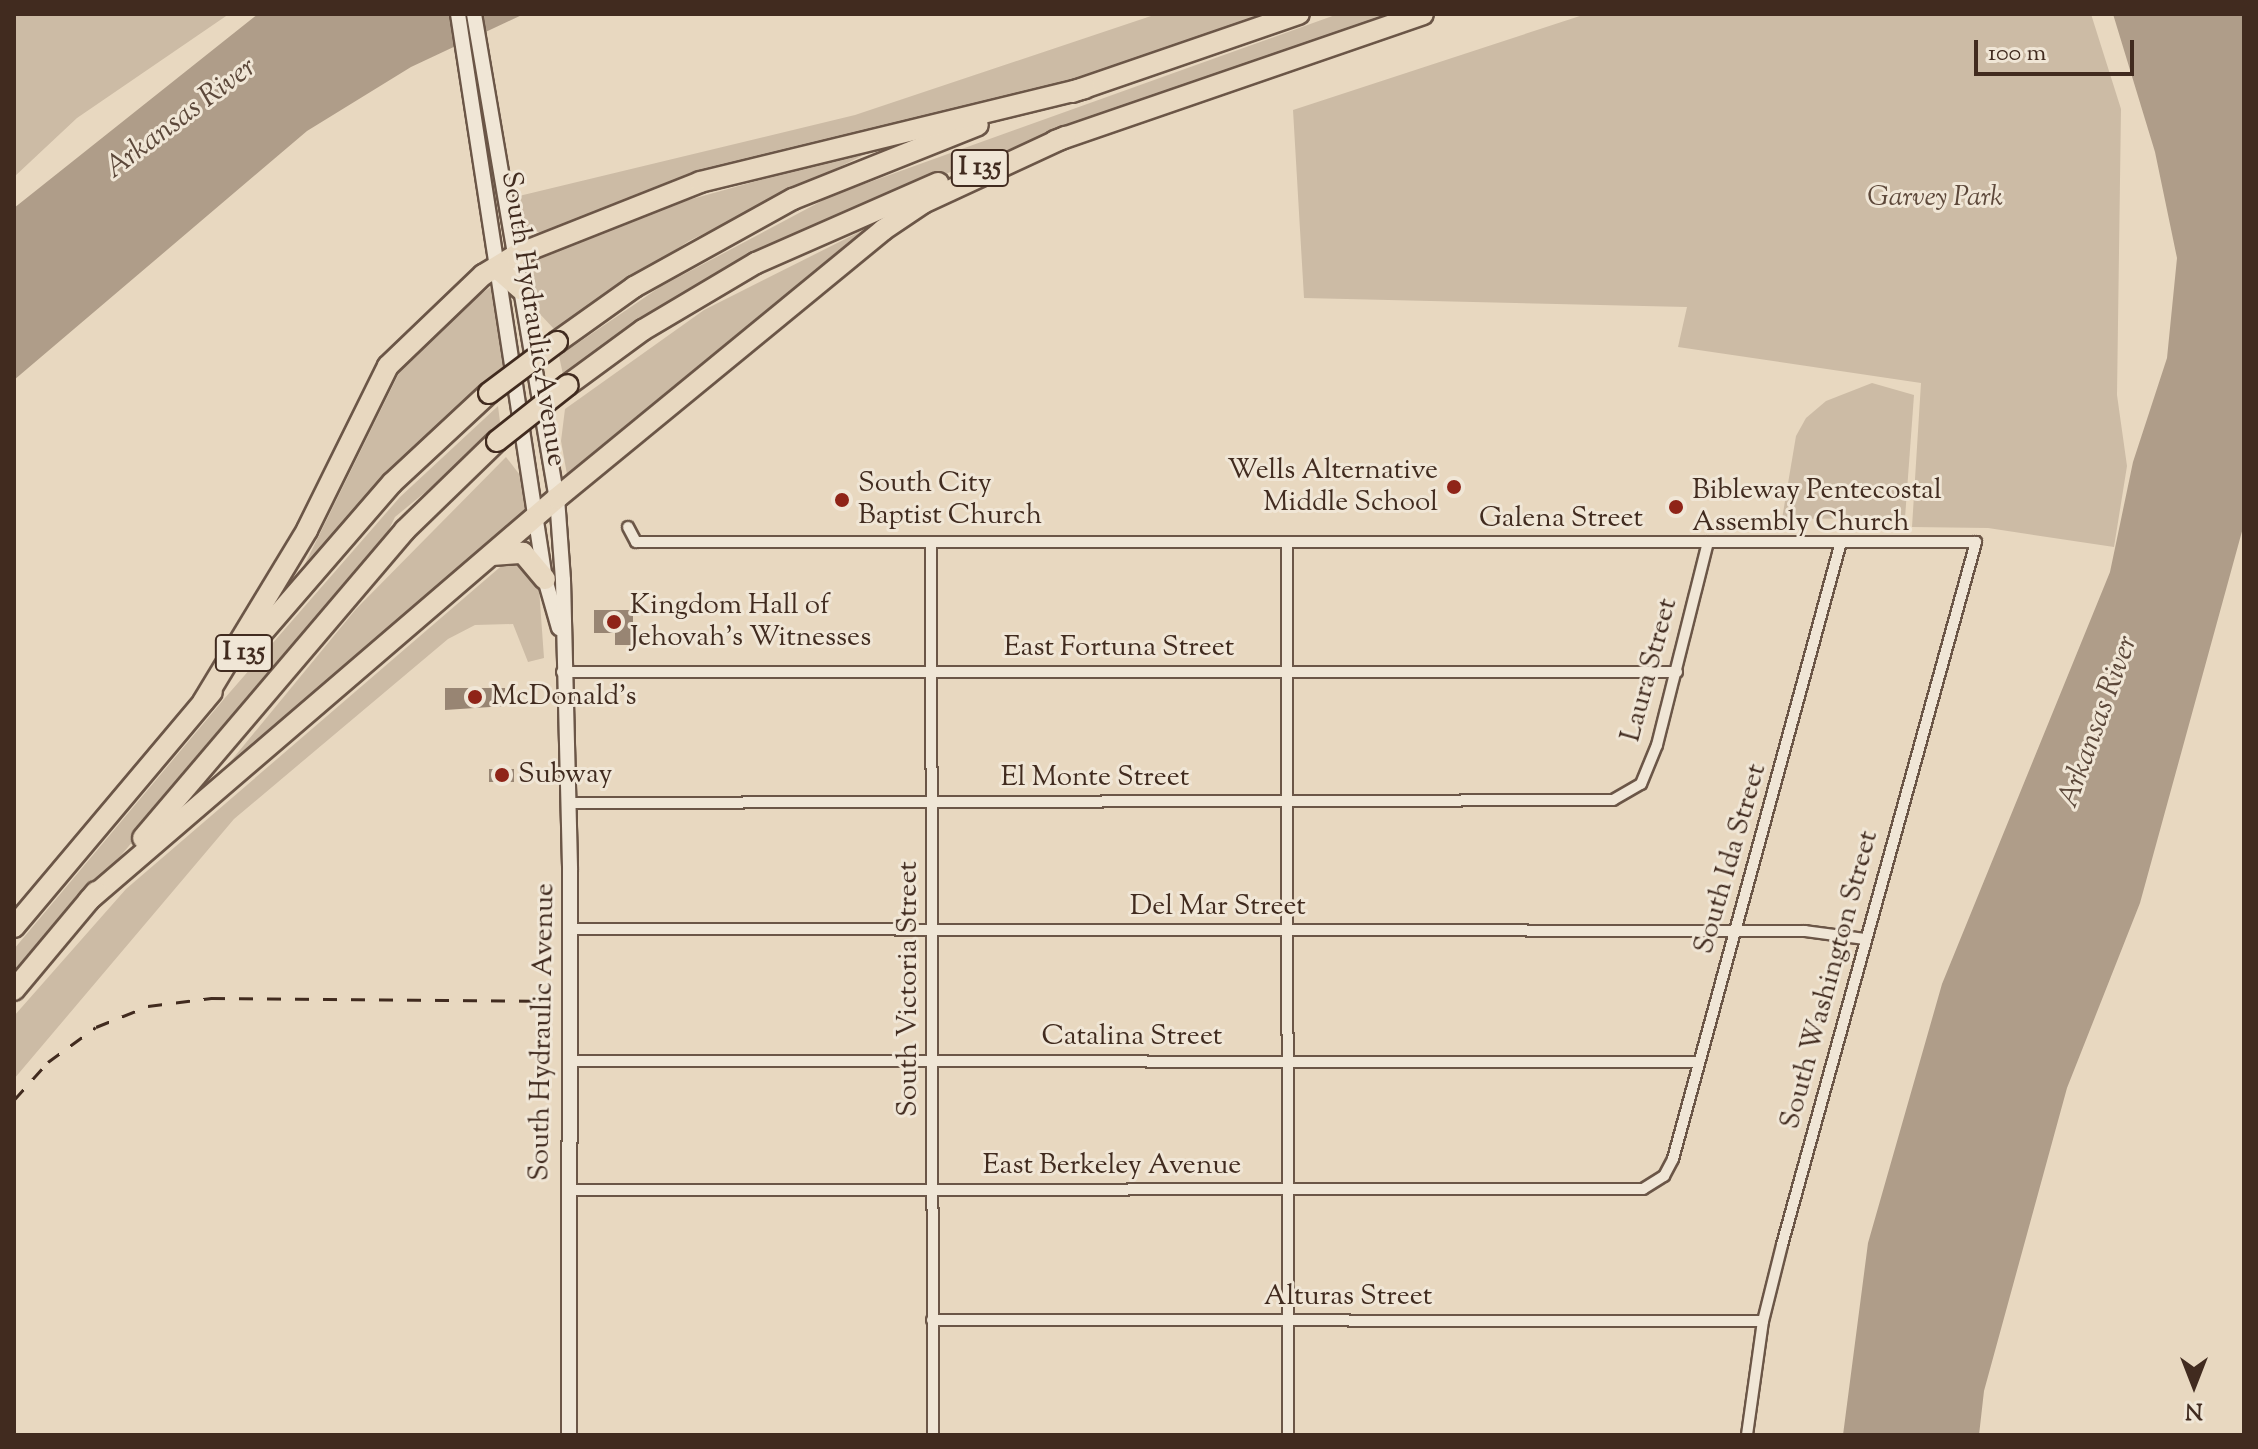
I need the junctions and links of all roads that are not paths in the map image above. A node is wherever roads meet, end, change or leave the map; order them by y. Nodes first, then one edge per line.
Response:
1 (458, 14) edge
2 (474, 14) edge
3 (1299, 14) edge
4 (1423, 14) edge
5 (1085, 88) junction
6 (1065, 137) junction
7 (516, 255) junction
8 (499, 270) junction
9 (522, 290) junction
10 (557, 498) junction
11 (538, 515) junction
12 (628, 527) dead end
13 (1287, 542) junction
14 (1708, 542) junction
15 (1841, 542) junction
16 (1976, 542) joint
17 (931, 544) junction
18 (492, 555) junction
19 (545, 579) junction
20 (560, 630) junction
21 (562, 672) junction
22 (932, 672) junction
23 (1287, 672) junction
24 (1677, 672) junction
25 (203, 702) junction
26 (1621, 798) joint
27 (933, 802) junction
28 (1287, 802) junction
29 (568, 803) junction
30 (89, 900) junction
31 (14, 927) edge
32 (570, 929) junction
33 (933, 931) junction
34 (1287, 931) junction
35 (1736, 931) junction
36 (1865, 939) junction
37 (14, 990) edge
38 (568, 1061) junction
39 (933, 1061) junction
40 (1288, 1061) junction
41 (1696, 1062) junction
42 (1655, 1182) joint
43 (567, 1190) junction
44 (932, 1190) junction
45 (1288, 1190) junction
46 (932, 1320) junction
47 (1288, 1321) junction
48 (1763, 1321) junction
49 (569, 1435) edge
50 (933, 1435) edge
51 (1288, 1435) edge
52 (1747, 1435) edge

1 - 8 street, South Hydraulic Avenue
2 - 7 street, South Hydraulic Avenue
3 - 5 highway, I 135
4 - 6 highway, I 135
5 - 7 highway
5 - 25 highway, I 135, bridge
6 - 10 highway
6 - 30 highway, I 135, bridge
7 - 8 highway
7 - 9 street, South Hydraulic Avenue
8 - 9 highway
8 - 11 street, South Hydraulic Avenue
8 - 25 highway
9 - 10 street, South Hydraulic Avenue
10 - 11 highway
10 - 20 street, South Hydraulic Avenue
11 - 18 highway
11 - 19 street, South Hydraulic Avenue
12 - 17 street, Galena Street
13 - 14 street, Galena Street
13 - 17 street, Galena Street
13 - 23 street
14 - 15 street, Galena Street
14 - 24 street, Laura Street
15 - 16 street, Galena Street
15 - 35 street, South Ida Street
16 - 36 street, South Washington Street
17 - 22 street, South Victoria Street
18 - 19 highway
18 - 30 highway
19 - 20 street, South Hydraulic Avenue
20 - 21 street, South Hydraulic Avenue
21 - 22 street, East Fortuna Street
21 - 29 street, South Hydraulic Avenue
22 - 23 street, East Fortuna Street
22 - 27 street, South Victoria Street
23 - 24 street, East Fortuna Street
23 - 28 street
24 - 26 street, Laura Street
25 - 31 highway, I 135
26 - 28 street, El Monte Street
27 - 28 street, El Monte Street
27 - 29 street, El Monte Street
27 - 33 street, South Victoria Street
28 - 34 street
29 - 32 street, South Hydraulic Avenue
30 - 37 highway, I 135
32 - 33 street, Del Mar Street
32 - 38 street, South Hydraulic Avenue
33 - 34 street, Del Mar Street
33 - 39 street, South Victoria Street
34 - 35 street, Del Mar Street
34 - 40 street
35 - 36 street, Del Mar Street
35 - 41 street, South Ida Street
36 - 48 street, South Washington Street
38 - 39 street, Catalina Street
38 - 43 street, South Hydraulic Avenue
39 - 40 street, Catalina Street
39 - 44 street, South Victoria Street
40 - 41 street, Catalina Street
40 - 45 street
41 - 42 street, South Ida Street
42 - 45 street, East Berkeley Avenue
43 - 44 street, East Berkeley Avenue
43 - 49 street, South Hydraulic Avenue
44 - 45 street, East Berkeley Avenue
44 - 46 street, South Victoria Street
45 - 47 street
46 - 47 street, Alturas Street
46 - 50 street, South Victoria Street
47 - 48 street, Alturas Street
47 - 51 street
48 - 52 street, South Washington Street

